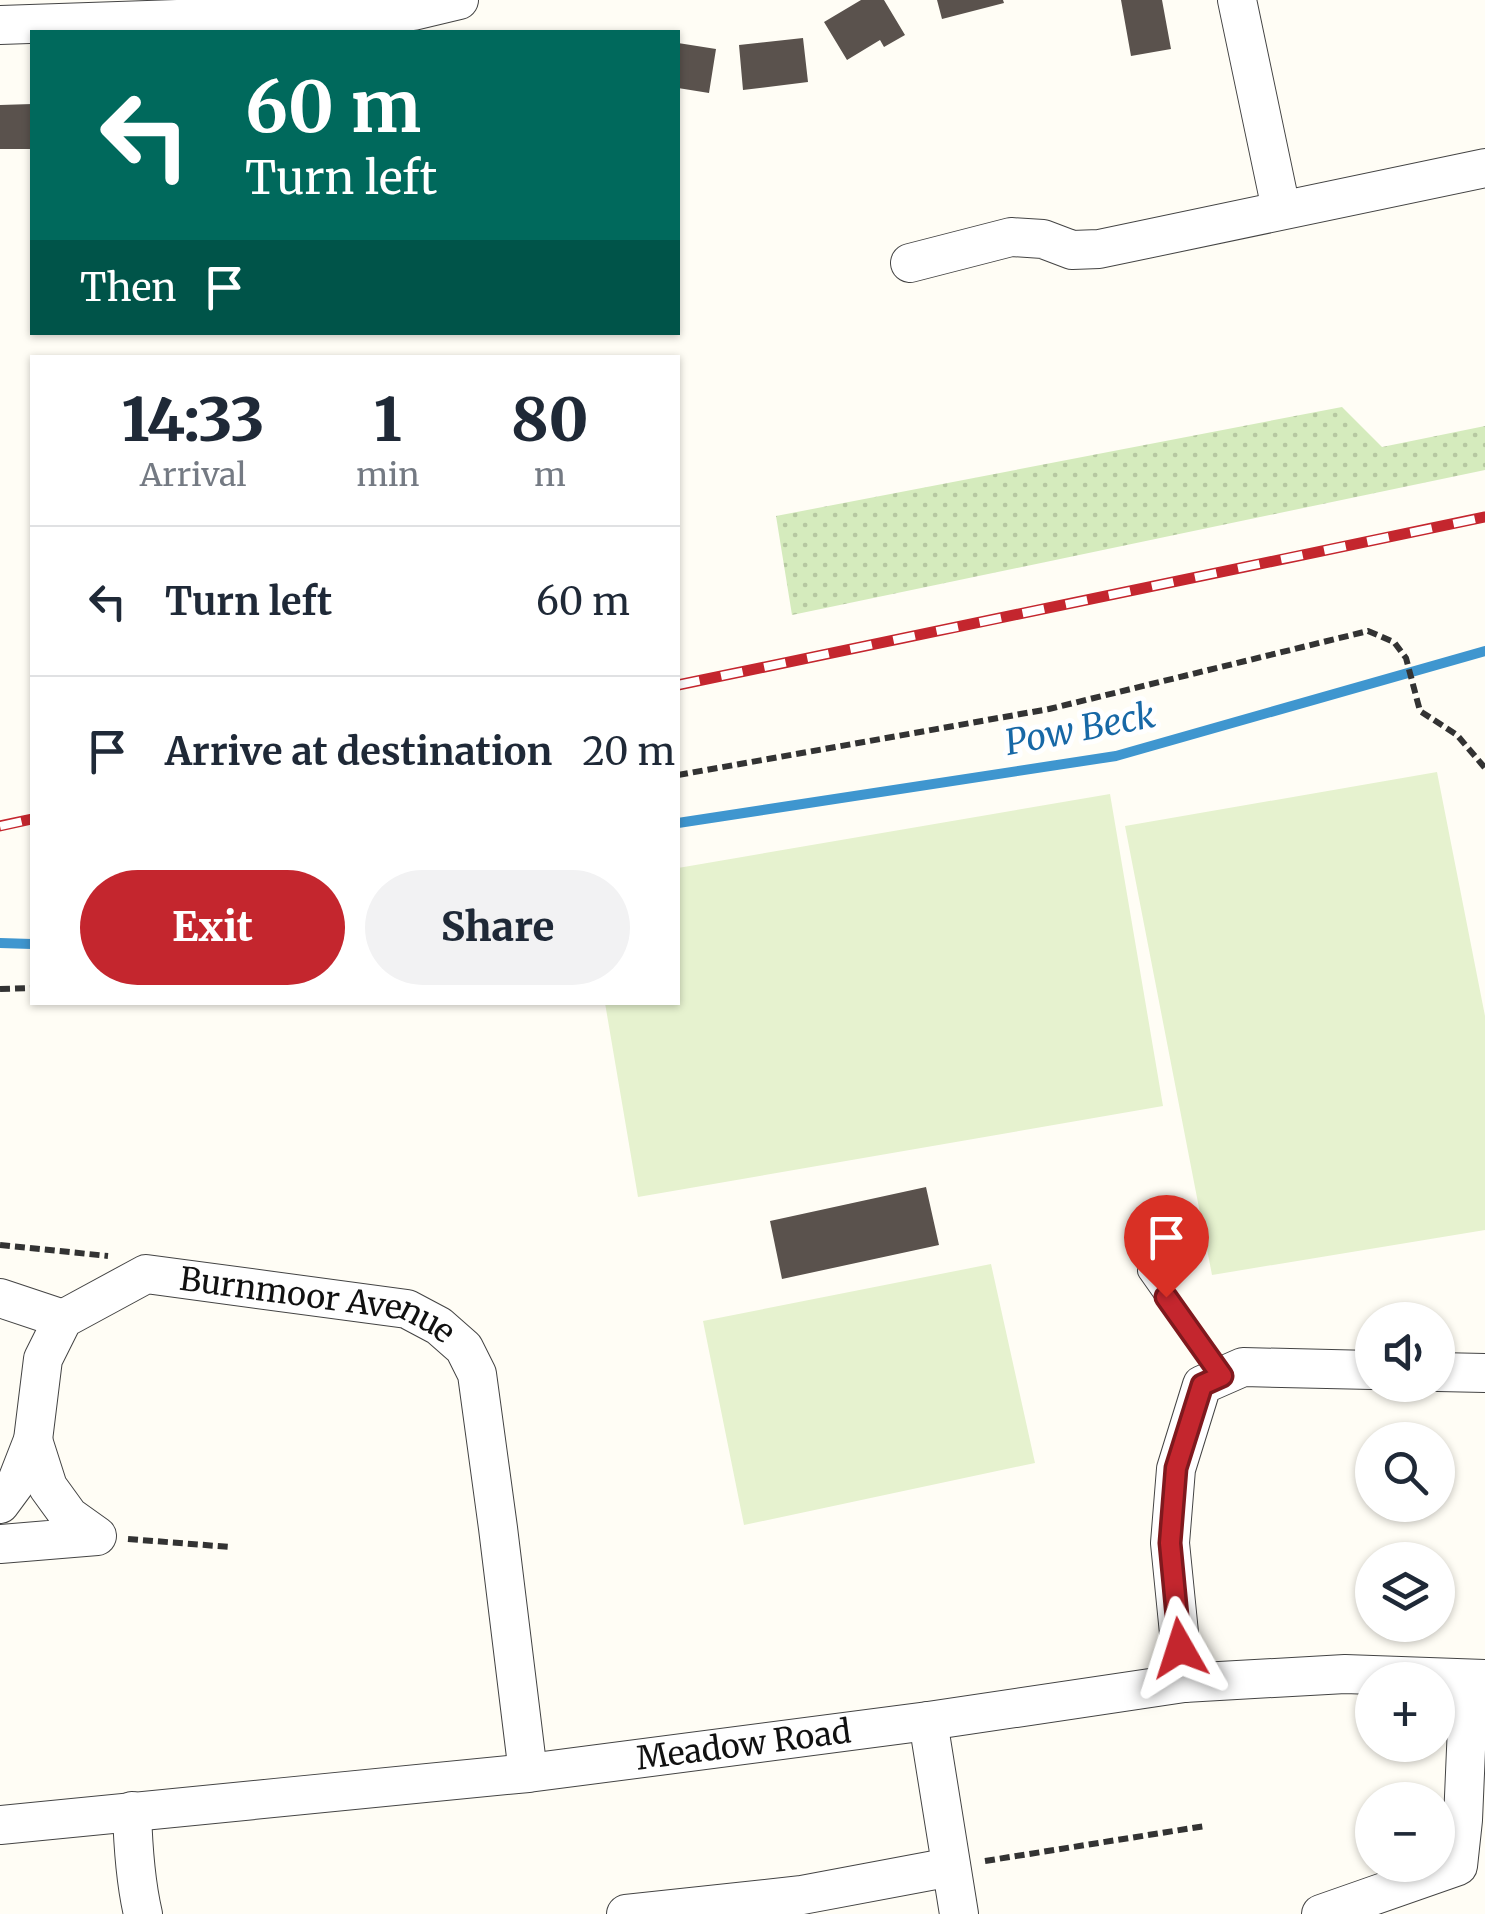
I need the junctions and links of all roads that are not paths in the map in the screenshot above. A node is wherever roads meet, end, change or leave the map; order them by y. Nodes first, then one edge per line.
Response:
1 (458, 0) edge
2 (1237, 0) edge
3 (0, 25) edge
4 (1485, 168) edge
5 (1281, 209) junction
6 (910, 263) dead end
7 (1148, 1271) dead end
8 (0, 1298) edge
9 (63, 1319) junction
10 (1355, 1370) edge
11 (1455, 1372) edge
12 (1485, 1373) edge
13 (1222, 1376) junction
14 (33, 1440) junction
15 (0, 1504) edge
16 (0, 1544) edge
17 (1477, 1679) edge
18 (1184, 1683) junction
19 (928, 1721) junction
20 (528, 1773) junction
21 (132, 1811) junction
22 (0, 1825) edge
23 (1471, 1866) edge
24 (948, 1867) junction
25 (143, 1914) edge
26 (626, 1914) edge
27 (959, 1914) edge
28 (1320, 1914) edge

1 - 3 street
2 - 5 street
4 - 5 street
5 - 6 street
7 - 13 lane
8 - 9 street
9 - 14 street
9 - 20 street, Burnmoor Avenue
10 - 13 street
11 - 12 street
13 - 18 street
14 - 15 street
14 - 16 street
17 - 18 street, Meadow Road
17 - 23 street
18 - 19 street, Meadow Road
19 - 20 street, Meadow Road
19 - 24 street
20 - 21 street, Meadow Road
21 - 22 street, Meadow Road
21 - 25 street
23 - 28 street
24 - 26 street
24 - 27 street

